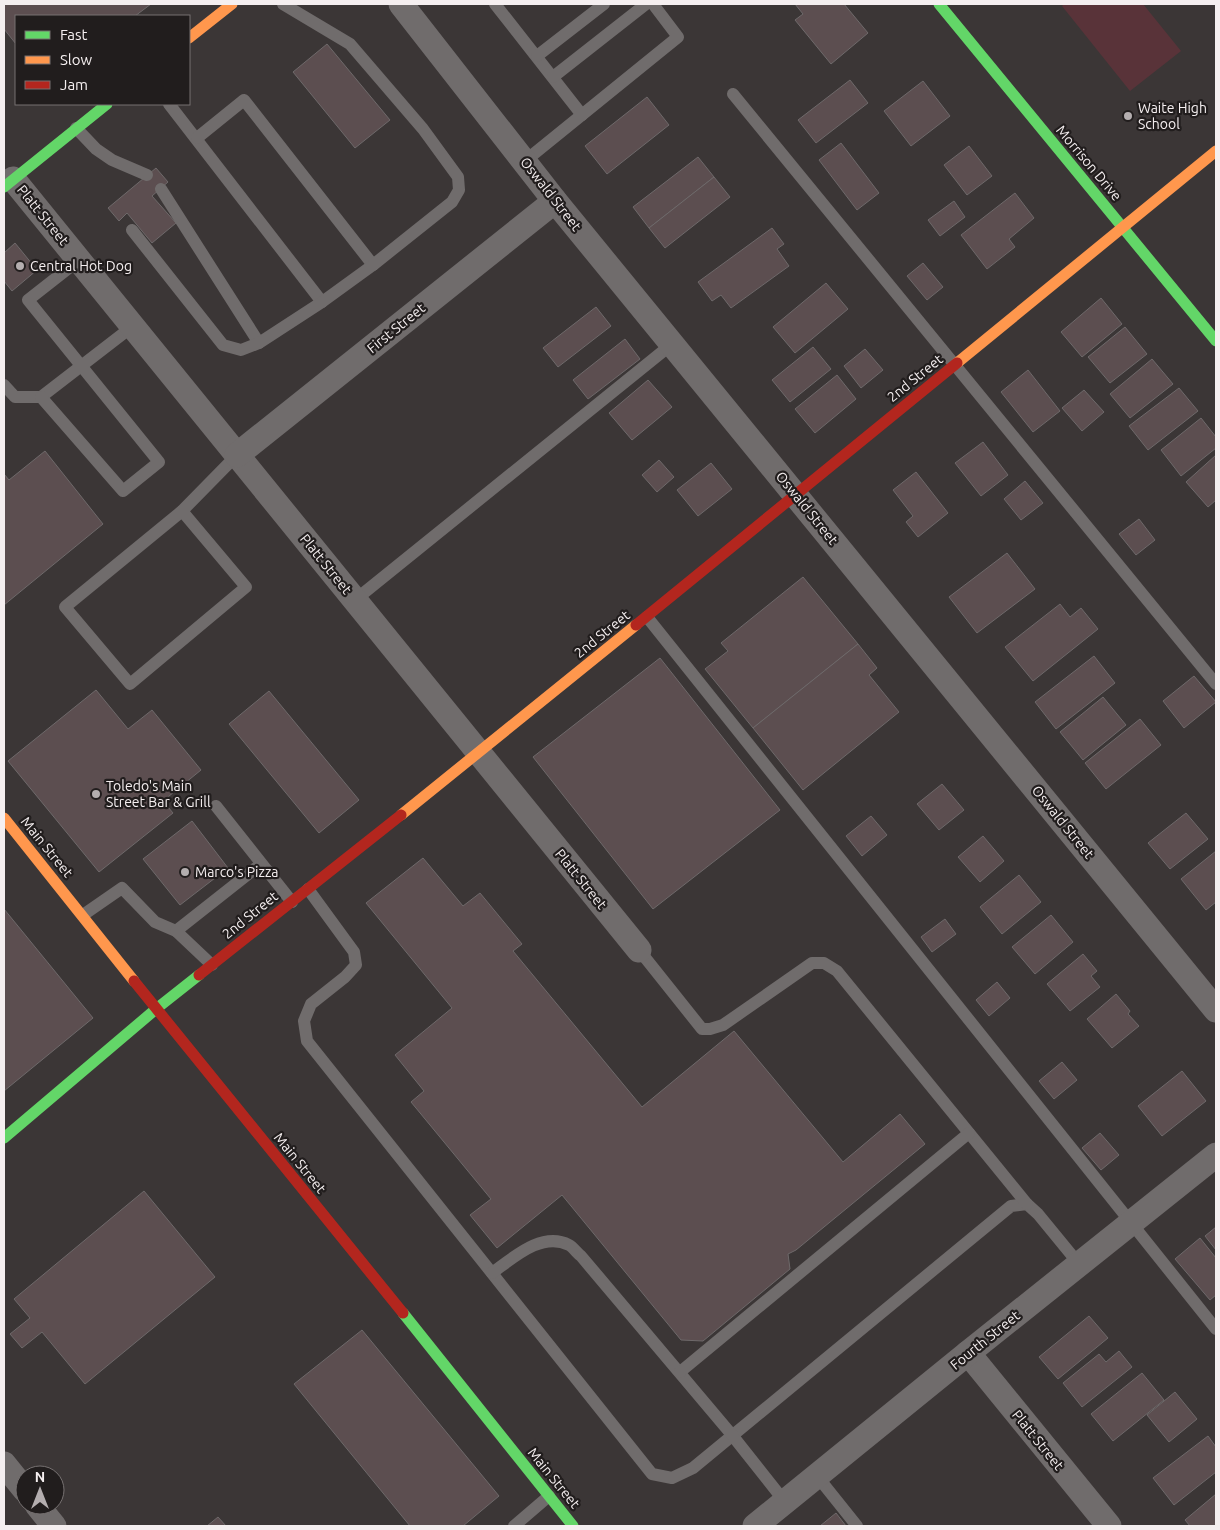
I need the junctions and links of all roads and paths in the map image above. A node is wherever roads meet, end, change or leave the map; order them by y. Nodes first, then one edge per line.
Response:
1 (283, 4) edge
2 (401, 4) edge
3 (495, 4) edge
4 (604, 4) edge
5 (646, 4) edge
6 (653, 4) edge
7 (939, 4) edge
8 (225, 6) edge
9 (190, 37) edge
10 (537, 56) junction
11 (553, 77) junction
12 (733, 94) dead end
13 (106, 105) edge
14 (170, 105) edge
15 (582, 115) junction
16 (76, 128) junction
17 (197, 138) junction
18 (1216, 151) edge
19 (524, 161) junction
20 (147, 175) dead end
21 (9, 179) edge
22 (161, 189) dead end
23 (555, 201) junction
24 (1123, 227) junction
25 (132, 230) dead end
26 (79, 260) junction
27 (373, 264) junction
28 (322, 302) junction
29 (133, 326) junction
30 (1216, 341) edge
31 (259, 343) junction
32 (672, 344) junction
33 (956, 364) junction
34 (82, 366) junction
35 (4, 385) edge
36 (41, 397) junction
37 (237, 455) junction
38 (796, 494) junction
39 (182, 511) junction
40 (355, 600) junction
41 (647, 616) junction
42 (1216, 684) edge
43 (479, 753) junction
44 (216, 806) dead end
45 (4, 818) edge
46 (261, 864) junction
47 (308, 889) junction
48 (292, 902) junction
49 (83, 915) junction
50 (176, 931) junction
51 (639, 950) joint
52 (212, 965) junction
53 (156, 1009) junction
54 (1216, 1010) edge
55 (969, 1133) junction
56 (4, 1138) edge
57 (1216, 1155) edge
58 (1027, 1204) junction
59 (1130, 1223) junction
60 (1079, 1264) junction
61 (492, 1273) junction
62 (1216, 1329) edge
63 (968, 1353) junction
64 (680, 1372) junction
65 (732, 1435) junction
66 (4, 1464) edge
67 (817, 1476) junction
68 (15, 1478) edge
69 (549, 1496) junction
70 (785, 1502) junction
71 (45, 1515) edge
72 (54, 1526) edge
73 (514, 1526) edge
74 (573, 1526) edge
75 (755, 1526) edge
76 (857, 1526) edge
77 (1109, 1526) edge

1 - 27 lane
2 - 19 street, Oswald Street
3 - 10 lane
4 - 10 lane
5 - 11 lane
6 - 15 lane
7 - 24 street, Morrison Drive
8 - 9 street
10 - 11 lane
11 - 15 lane
12 - 33 lane
13 - 16 street
14 - 17 lane
15 - 19 lane
16 - 20 lane
16 - 21 street
17 - 27 lane
17 - 28 lane
18 - 24 street, 2nd Street
19 - 23 street, Oswald Street
21 - 26 street, Platt Street
22 - 31 lane
23 - 32 street, Oswald Street
23 - 37 street, First Street
24 - 30 street, Morrison Drive
24 - 33 street, 2nd Street
25 - 31 lane
26 - 29 street, Platt Street
26 - 34 lane
27 - 28 lane
28 - 31 lane
29 - 34 lane
29 - 37 street, Platt Street
32 - 38 street, Oswald Street
32 - 40 lane
33 - 38 street, 2nd Street
33 - 42 lane
34 - 36 lane
34 - 36 lane
35 - 36 lane
37 - 39 lane
37 - 40 street, Platt Street
38 - 41 street, 2nd Street
38 - 54 street, Oswald Street
39 - 39 lane
40 - 43 street, Platt Street
41 - 43 street, 2nd Street
41 - 59 lane
43 - 47 street, 2nd Street
43 - 51 street, Platt Street
44 - 46 lane
45 - 49 street, Main Street
46 - 48 lane
46 - 50 lane
47 - 48 street, 2nd Street
47 - 61 lane
48 - 52 street, 2nd Street
49 - 50 lane
49 - 53 street, Main Street
50 - 52 lane
51 - 55 lane
52 - 53 street, 2nd Street
53 - 56 street, 2nd Street
53 - 69 street, Main Street
55 - 58 lane
55 - 64 lane
57 - 59 street, Fourth Street
58 - 60 lane
58 - 65 lane
59 - 60 street, Fourth Street
59 - 62 lane
60 - 63 street, Fourth Street
61 - 64 lane
61 - 65 lane
63 - 67 street, Fourth Street
63 - 77 street, Platt Street
64 - 65 lane
65 - 70 lane
66 - 68 street
67 - 70 street, Fourth Street
67 - 76 lane
69 - 73 lane
69 - 74 street, Main Street
70 - 75 street, Fourth Street
71 - 72 street

